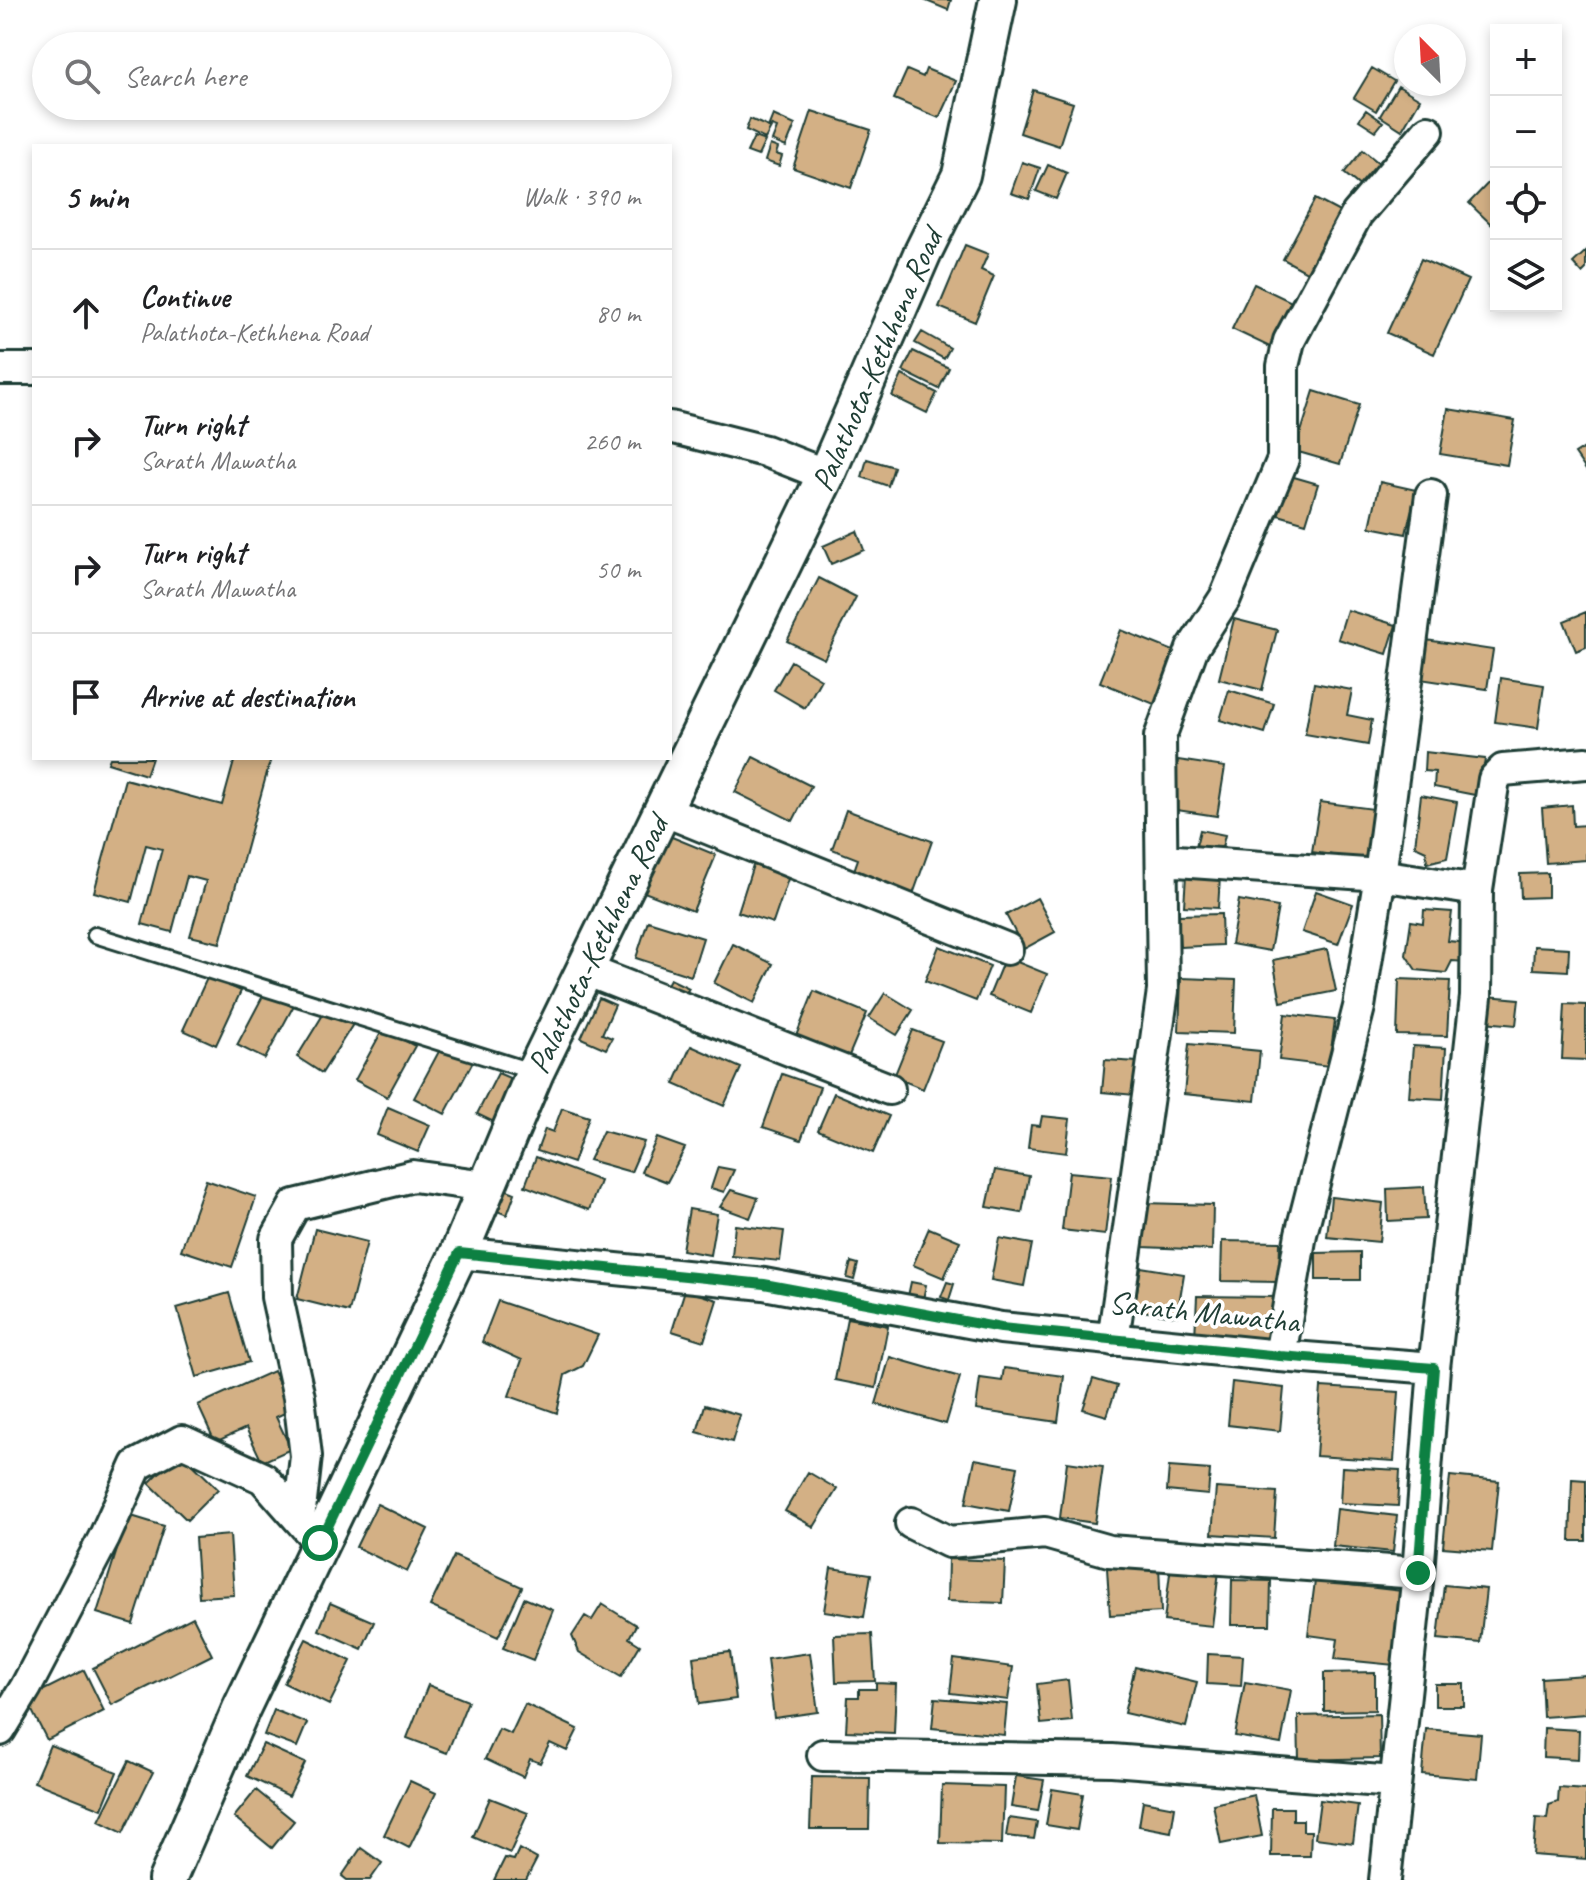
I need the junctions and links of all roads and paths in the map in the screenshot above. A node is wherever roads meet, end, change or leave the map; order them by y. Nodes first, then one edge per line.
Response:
1 (998, 0) edge
2 (1428, 131) dead end
3 (0, 369) edge
4 (32, 369) edge
5 (672, 428) edge
6 (826, 475) junction
7 (1431, 495) dead end
8 (1586, 763) edge
9 (663, 810) junction
10 (1162, 860) junction
11 (1380, 875) junction
12 (1477, 890) junction
13 (95, 935) dead end
14 (1007, 949) dead end
15 (583, 969) junction
16 (535, 1072) junction
17 (889, 1089) dead end
18 (486, 1186) junction
19 (459, 1253) junction
20 (1113, 1340) junction
21 (1280, 1356) junction
22 (1434, 1368) junction
23 (911, 1523) dead end
24 (310, 1531) junction
25 (1418, 1573) junction
26 (0, 1730) edge
27 (823, 1755) dead end
28 (1394, 1782) junction
29 (167, 1880) edge
30 (1385, 1880) edge

1 - 6 street, Palathota-Kethhena Road
2 - 10 street
3 - 4 street
5 - 6 street
6 - 9 street, Palathota-Kethhena Road
7 - 11 street
8 - 12 street
9 - 14 street
9 - 15 street, Palathota-Kethhena Road
10 - 11 street
10 - 20 street
11 - 12 street
11 - 21 street
12 - 22 street
13 - 16 lane
15 - 16 street, Palathota-Kethhena Road
15 - 17 street
16 - 18 street, Palathota-Kethhena Road
18 - 19 street, Palathota-Kethhena Road
18 - 24 street
19 - 20 street, Sarath Mawatha
19 - 24 street, Palathota-Kethhena Road
20 - 21 street, Sarath Mawatha
21 - 22 street, Sarath Mawatha
22 - 25 street
23 - 25 street
24 - 26 street
24 - 29 street, Palathota-Kethhena Road
25 - 28 street
27 - 28 street
28 - 30 street

